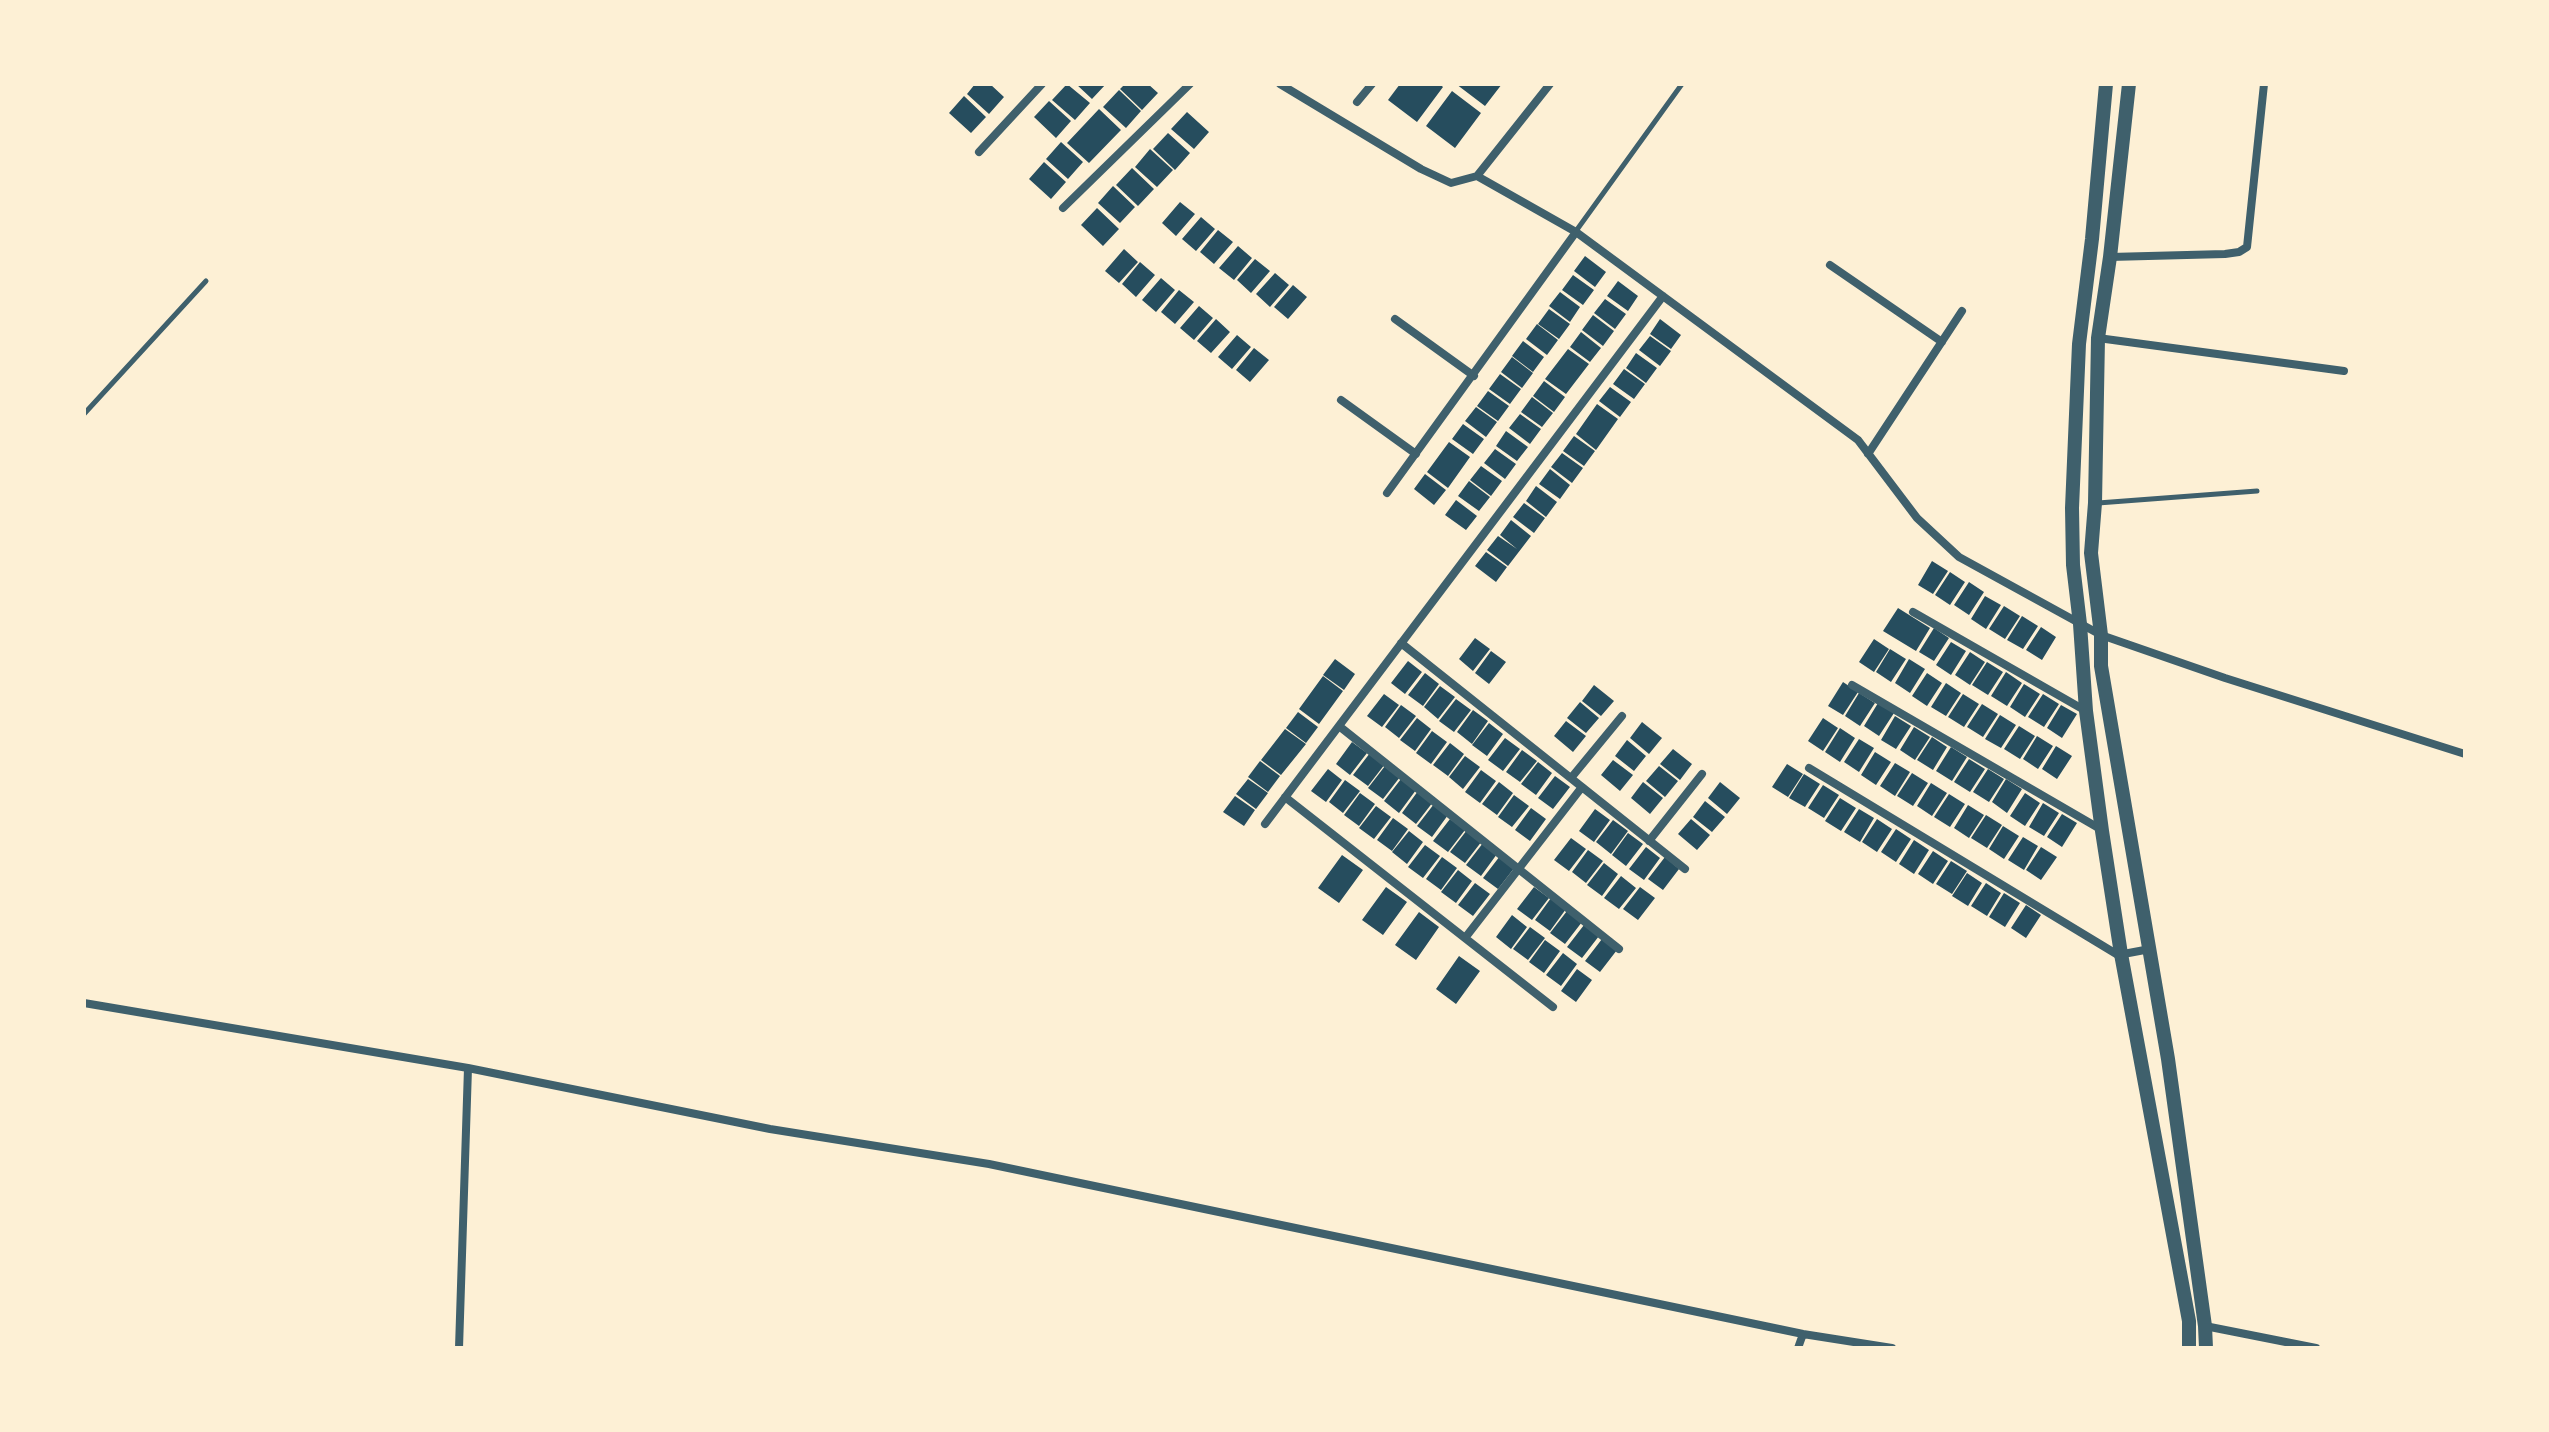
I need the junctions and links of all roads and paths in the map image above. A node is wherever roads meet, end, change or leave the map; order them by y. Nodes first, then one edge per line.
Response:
1 (1042, 84) edge
2 (1190, 84) edge
3 (1280, 84) edge
4 (1372, 84) edge
5 (1550, 84) edge
6 (1682, 84) edge
7 (2106, 84) edge
8 (2129, 84) edge
9 (2264, 84) edge
10 (1357, 102) dead end
11 (979, 152) dead end
12 (1477, 176) junction
13 (1063, 208) dead end
14 (1576, 232) junction
15 (2110, 257) junction
16 (1830, 265) dead end
17 (206, 281) dead end
18 (1663, 296) junction
19 (1962, 311) dead end
20 (1395, 319) dead end
21 (2098, 338) junction
22 (1942, 342) junction
23 (2344, 371) dead end
24 (1474, 376) junction
25 (1341, 400) dead end
26 (84, 414) edge
27 (1416, 454) junction
28 (1868, 454) junction
29 (2257, 491) dead end
30 (1387, 493) dead end
31 (2095, 503) junction
32 (1913, 612) dead end
33 (2080, 624) junction
34 (2101, 635) junction
35 (1401, 643) junction
36 (1852, 685) dead end
37 (2086, 711) junction
38 (1622, 716) dead end
39 (1339, 726) junction
40 (2465, 754) edge
41 (1809, 768) dead end
42 (1702, 774) dead end
43 (1571, 778) junction
44 (1582, 787) junction
45 (1285, 797) junction
46 (1265, 824) dead end
47 (2102, 831) junction
48 (1649, 841) junction
49 (1519, 869) junction
50 (1685, 869) dead end
51 (1465, 938) junction
52 (1619, 949) dead end
53 (2150, 949) junction
54 (2121, 954) junction
55 (84, 1003) edge
56 (1553, 1007) dead end
57 (468, 1068) junction
58 (2205, 1326) junction
59 (1803, 1334) junction
60 (459, 1348) edge
61 (1798, 1348) edge
62 (1892, 1348) edge
63 (2189, 1348) edge
64 (2206, 1348) edge
65 (2316, 1348) edge

1 - 11 street
2 - 13 street
3 - 12 street
4 - 10 street
5 - 12 street
6 - 14 lane
7 - 33 street
8 - 15 street
9 - 15 street
12 - 14 street
14 - 18 street
14 - 24 street
15 - 21 street
16 - 22 street
17 - 26 lane
18 - 28 street
18 - 35 street
19 - 22 street
20 - 24 street
21 - 23 street
21 - 31 street
22 - 28 street
24 - 27 street
25 - 27 street
27 - 30 street
28 - 33 street
29 - 31 lane
31 - 34 street
32 - 37 street
33 - 34 street
33 - 37 street
34 - 40 street
34 - 53 street
35 - 39 street
35 - 43 street
36 - 47 street
37 - 47 street
38 - 43 street
39 - 45 street
39 - 49 street
41 - 54 street
42 - 48 street
43 - 44 street
44 - 48 street
44 - 49 street
45 - 46 street
45 - 51 street
47 - 54 street
48 - 50 street
49 - 51 street
49 - 52 street
51 - 56 street
53 - 54 street
53 - 58 street
54 - 63 street
55 - 57 street
57 - 59 street
57 - 60 street
58 - 64 street
58 - 65 street
59 - 61 street
59 - 62 street

